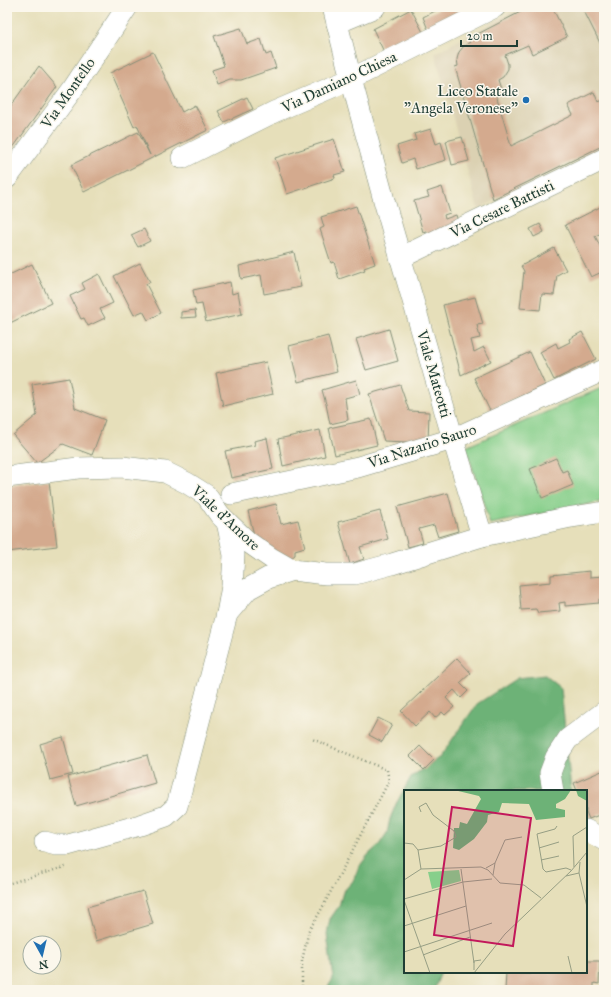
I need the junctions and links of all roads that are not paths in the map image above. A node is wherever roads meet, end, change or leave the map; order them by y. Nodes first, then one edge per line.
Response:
1 (127, 7) edge
2 (375, 7) edge
3 (496, 7) edge
4 (335, 15) edge
5 (351, 79) junction
6 (182, 158) dead end
7 (604, 159) edge
8 (7, 178) edge
9 (400, 258) junction
10 (604, 370) edge
11 (453, 439) junction
12 (7, 478) edge
13 (231, 494) dead end
14 (604, 512) edge
15 (227, 522) junction
16 (482, 536) junction
17 (292, 570) junction
18 (227, 614) junction
19 (604, 712) edge
20 (553, 790) edge
21 (587, 831) edge
22 (604, 840) edge
23 (45, 842) dead end

1 - 8 street, Via Montello
2 - 4 street
3 - 5 street, Via Damiano Chiesa
4 - 5 street, Viale Mateotti
5 - 6 street, Via Damiano Chiesa
5 - 9 street, Viale Mateotti
7 - 9 street, Via Cesare Battisti
9 - 11 street, Viale Mateotti
10 - 11 street, Via Nazario Sauro
11 - 13 street, Via Nazario Sauro
11 - 16 street, Viale Mateotti
12 - 15 street, Viale d'Amore
14 - 16 street, Viale d'Amore
15 - 17 street, Viale d'Amore
15 - 18 street
16 - 17 street, Viale d'Amore
17 - 18 street
18 - 23 street
19 - 20 street
21 - 22 street

